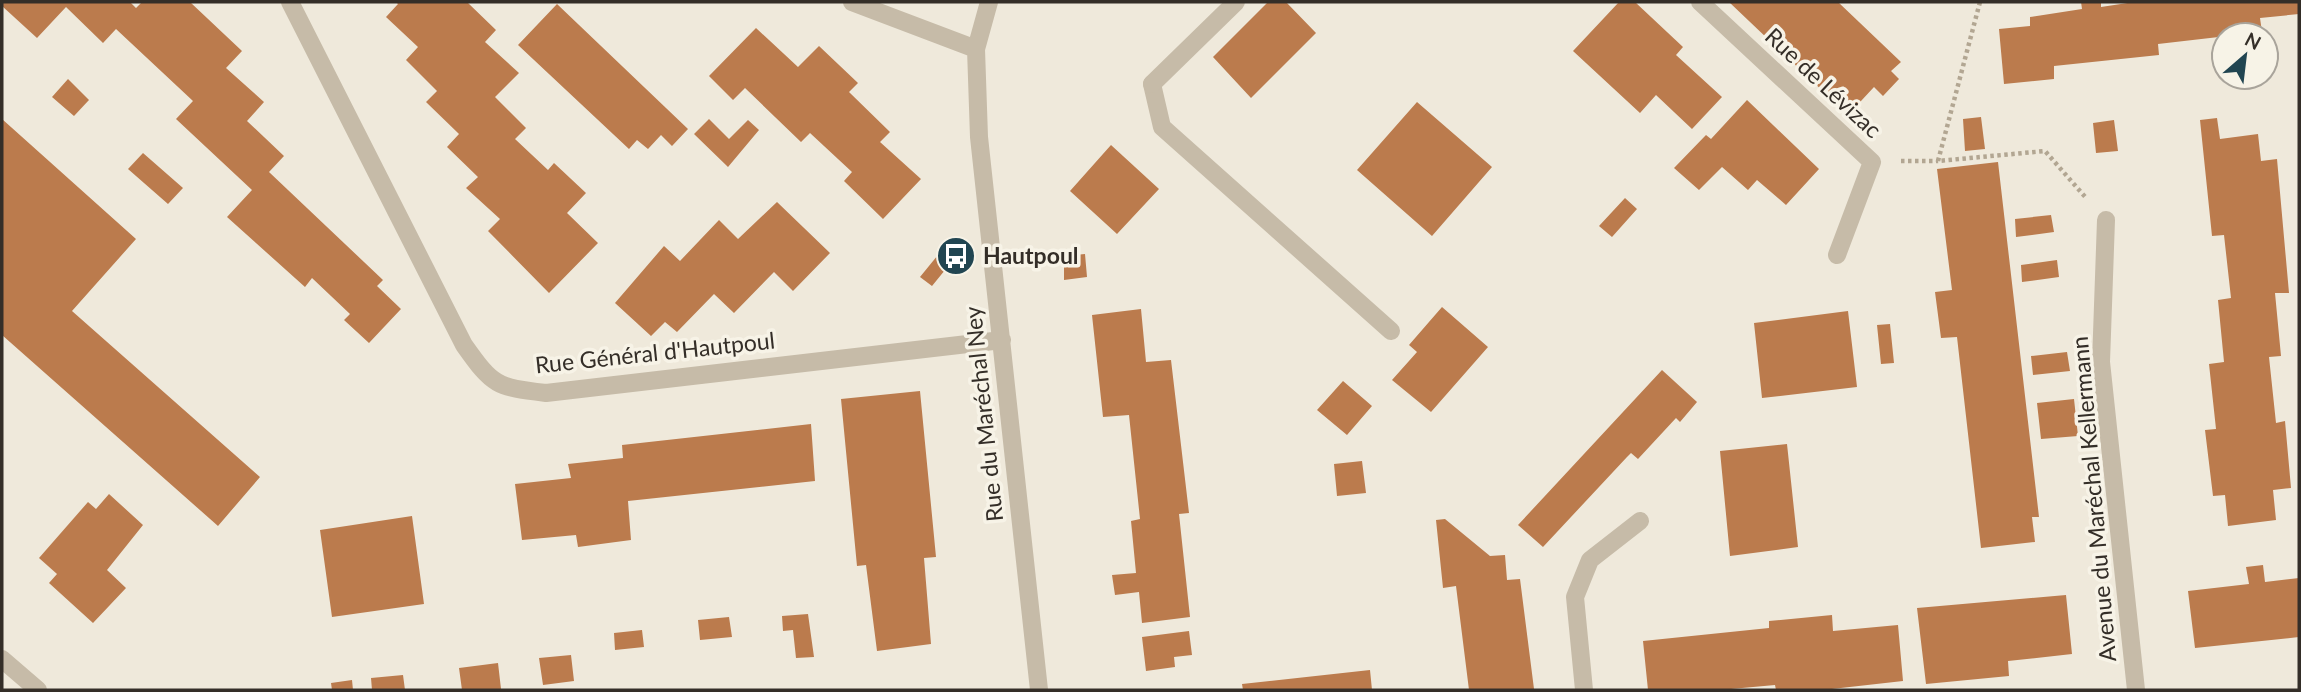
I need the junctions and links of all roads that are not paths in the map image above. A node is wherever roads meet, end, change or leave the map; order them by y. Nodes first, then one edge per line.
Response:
1 (290, 2) edge
2 (852, 2) edge
3 (989, 2) edge
4 (1236, 2) edge
5 (1700, 2) edge
6 (976, 49) junction
7 (2106, 219) road end
8 (1837, 255) dead end
9 (1391, 331) dead end
10 (1002, 340) junction
11 (1640, 521) dead end
12 (2, 659) edge
13 (38, 690) edge
14 (1039, 690) edge
15 (1584, 690) edge
16 (2136, 690) edge

1 - 10 street, Rue Général d'Hautpoul
2 - 6 street
3 - 6 street, Rue du Maréchal Ney
4 - 9 street
5 - 8 street, Rue de Lévizac
6 - 10 street, Rue du Maréchal Ney
7 - 16 street, Avenue du Maréchal Kellermann
10 - 14 street, Rue du Maréchal Ney
11 - 15 street
12 - 13 street

